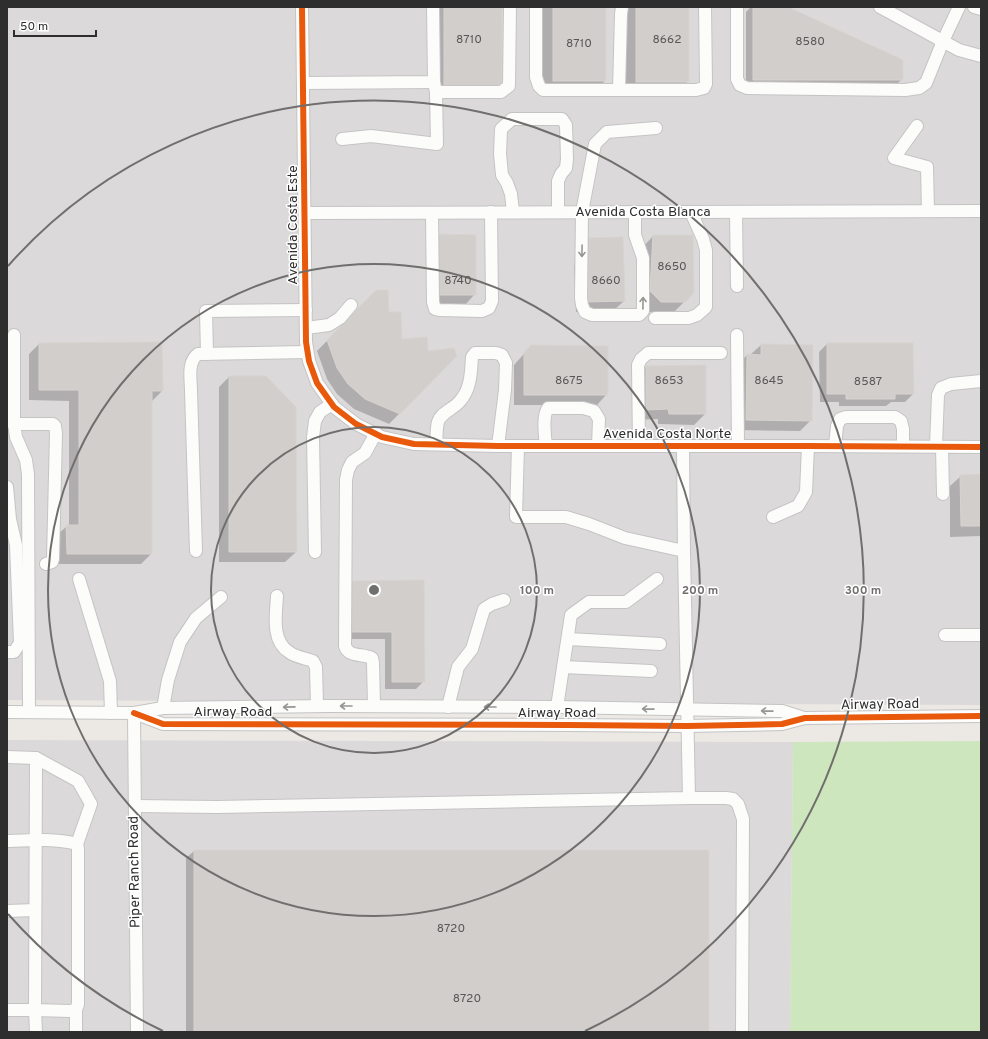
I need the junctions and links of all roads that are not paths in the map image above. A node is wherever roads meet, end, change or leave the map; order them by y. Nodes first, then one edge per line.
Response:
1 (302, 7) edge
2 (433, 7) edge
3 (510, 7) edge
4 (536, 7) edge
5 (622, 7) edge
6 (705, 7) edge
7 (737, 7) edge
8 (880, 7) edge
9 (959, 7) edge
10 (974, 7) edge
11 (981, 10) edge
12 (943, 41) junction
13 (981, 56) edge
14 (303, 83) junction
15 (435, 87) junction
16 (619, 90) junction
17 (917, 126) dead end
18 (656, 128) dead end
19 (342, 139) dead end
20 (928, 211) junction
21 (981, 211) edge
22 (490, 212) junction
23 (513, 212) junction
24 (558, 212) junction
25 (582, 212) junction
26 (636, 212) junction
27 (691, 212) junction
28 (736, 212) junction
29 (305, 213) junction
30 (432, 213) junction
31 (737, 286) dead end
32 (351, 305) dead end
33 (306, 310) junction
34 (655, 318) dead end
35 (306, 328) junction
36 (14, 335) dead end
37 (737, 335) dead end
38 (307, 352) junction
39 (721, 353) dead end
40 (207, 354) junction
41 (981, 381) edge
42 (332, 404) junction
43 (10, 421) edge
44 (356, 424) joint
45 (376, 433) junction
46 (436, 444) junction
47 (498, 446) junction
48 (518, 446) junction
49 (546, 446) junction
50 (598, 446) junction
51 (639, 446) junction
52 (683, 446) junction
53 (738, 446) junction
54 (808, 446) junction
55 (835, 446) junction
56 (903, 446) junction
57 (939, 446) junction
58 (981, 447) edge
59 (7, 488) edge
60 (942, 494) dead end
61 (773, 517) dead end
62 (196, 551) dead end
63 (684, 551) junction
64 (315, 552) dead end
65 (46, 564) dead end
66 (79, 579) dead end
67 (657, 579) dead end
68 (12, 594) edge
69 (277, 596) dead end
70 (222, 597) dead end
71 (504, 600) dead end
72 (981, 635) edge
73 (946, 636) dead end
74 (568, 639) junction
75 (660, 644) dead end
76 (7, 652) edge
77 (562, 667) junction
78 (651, 671) dead end
79 (317, 706) junction
80 (374, 706) junction
81 (448, 707) junction
82 (557, 707) junction
83 (163, 708) junction
84 (687, 709) junction
85 (7, 712) edge
86 (29, 712) junction
87 (112, 713) junction
88 (134, 713) junction
89 (981, 716) edge
90 (805, 718) junction
91 (687, 726) junction
92 (7, 757) edge
93 (36, 758) junction
94 (689, 798) junction
95 (135, 806) junction
96 (35, 840) junction
97 (7, 841) edge
98 (77, 844) junction
99 (7, 910) edge
100 (35, 910) junction
101 (7, 1010) edge
102 (35, 1010) junction
103 (76, 1010) junction
104 (36, 1032) edge
105 (76, 1032) edge
106 (137, 1032) edge
107 (742, 1032) edge

1 - 14 street, Avenida Costa Este
2 - 15 street
3 - 15 street
4 - 16 street
5 - 16 street
6 - 16 street
7 - 12 street
8 - 12 street
9 - 12 street
10 - 11 street
12 - 13 street
14 - 15 street
14 - 29 street, Avenida Costa Este
15 - 19 street
17 - 20 street
18 - 25 street
20 - 21 street, Avenida Costa Blanca
20 - 28 street, Avenida Costa Blanca
22 - 23 street, Avenida Costa Blanca
22 - 30 street, Avenida Costa Blanca
22 - 30 street
23 - 24 street, Avenida Costa Blanca
23 - 24 street
24 - 25 street, Avenida Costa Blanca
25 - 26 street, Avenida Costa Blanca
25 -> 26 street
26 - 27 street, Avenida Costa Blanca
27 - 28 street, Avenida Costa Blanca
27 - 34 street
28 - 31 street
29 - 30 street, Avenida Costa Blanca
29 - 33 street, Avenida Costa Este
32 - 35 street
33 - 35 street, Avenida Costa Este
33 - 40 street
35 - 38 street, Avenida Costa Este
36 - 43 street
37 - 53 street
38 - 40 street
38 - 42 street, Avenida Costa Este
39 - 51 street
40 - 62 street
41 - 57 street
42 - 44 street, Avenida Costa Este
42 - 64 street
43 - 65 street
43 - 86 street
44 - 45 street, Avenida Costa Norte
45 - 46 street, Avenida Costa Norte
45 - 80 street
46 - 47 street, Avenida Costa Norte
46 - 47 street
47 - 48 street, Avenida Costa Norte
48 - 49 street, Avenida Costa Norte
48 - 63 street
49 - 50 street, Avenida Costa Norte
49 - 50 street
50 - 51 street, Avenida Costa Norte
51 - 52 street, Avenida Costa Norte
52 - 53 street, Avenida Costa Norte
52 - 63 street
53 - 54 street, Avenida Costa Norte
54 - 55 street, Avenida Costa Norte
54 - 61 street
55 - 56 street, Avenida Costa Norte
55 - 56 street
56 - 57 street, Avenida Costa Norte
57 - 58 street, Avenida Costa Norte
57 - 60 street
59 - 68 street
63 - 84 street
66 - 87 street
67 - 74 street
68 - 76 street
69 - 79 street
70 - 83 street
71 - 81 street
72 - 73 street
74 - 75 street
74 - 77 street
77 - 78 street
77 - 82 street
80 -> 79 street, Airway Road
79 -> 83 street, Airway Road
80 - 81 street, Airway Road
82 -> 81 street, Airway Road
84 -> 82 street, Airway Road
83 - 88 street, Airway Road
90 -> 84 street, Airway Road
84 - 91 street
85 - 86 street, Airway Road
86 - 87 street, Airway Road
87 - 88 street, Airway Road
88 - 91 street, Airway Road
88 - 95 street, Piper Ranch Road
89 - 90 street, Airway Road
90 - 91 street, Airway Road
91 - 94 street
92 - 93 street
93 - 96 street
93 - 98 street
94 - 95 street
94 - 107 street
95 - 106 street, Piper Ranch Road
96 - 97 street
96 - 98 street
96 - 100 street
98 - 103 street
99 - 100 street
100 - 102 street
101 - 102 street
102 - 103 street
102 - 104 street
103 - 105 street

